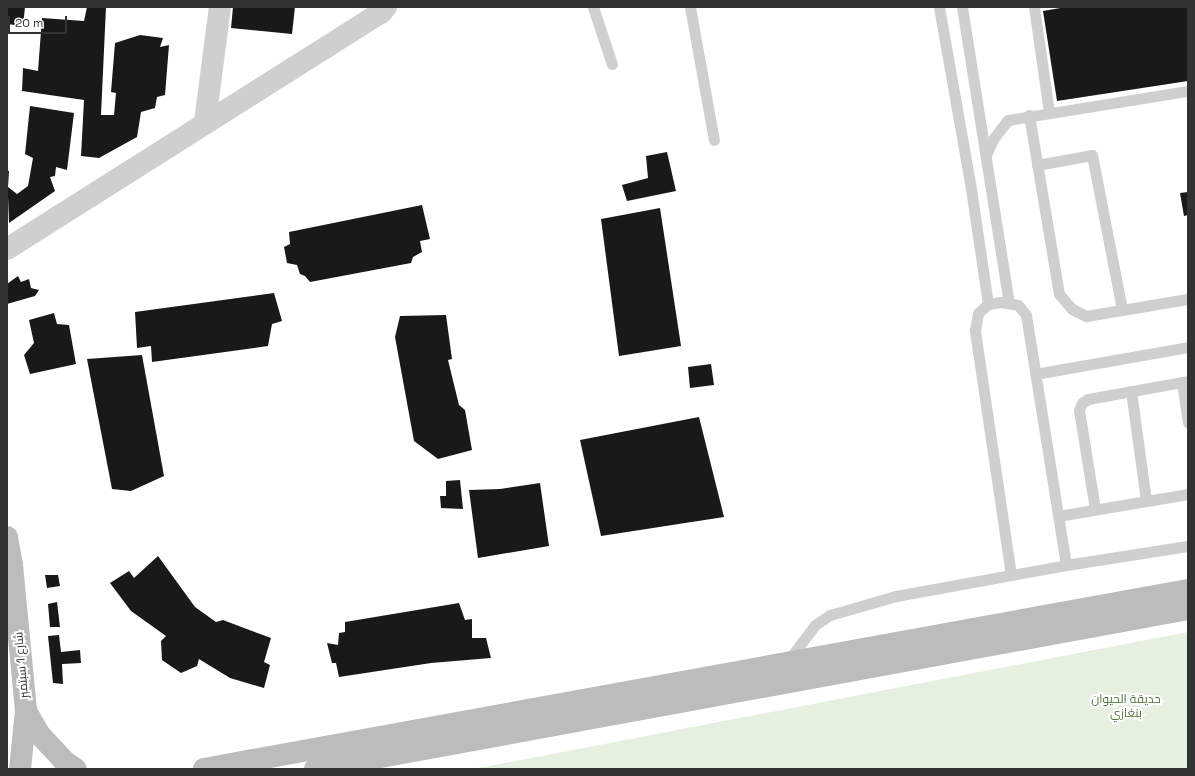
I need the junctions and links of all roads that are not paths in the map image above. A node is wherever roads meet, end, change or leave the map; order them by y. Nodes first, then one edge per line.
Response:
1 (220, 7) edge
2 (386, 7) edge
3 (593, 7) edge
4 (690, 7) edge
5 (939, 7) edge
6 (962, 7) edge
7 (1034, 7) edge
8 (612, 64) dead end
9 (1188, 91) edge
10 (1049, 112) junction
11 (1029, 115) junction
12 (205, 122) junction
13 (714, 140) dead end
14 (986, 155) junction
15 (1037, 165) junction
16 (7, 249) edge
17 (1188, 299) edge
18 (1009, 303) junction
19 (988, 304) junction
20 (1122, 310) junction
21 (1188, 347) edge
22 (1036, 374) junction
23 (1185, 382) edge
24 (1131, 391) junction
25 (1188, 423) edge
26 (1188, 494) edge
27 (1146, 501) junction
28 (1095, 509) junction
29 (1058, 516) junction
30 (7, 537) edge
31 (1188, 546) edge
32 (1066, 565) junction
33 (1011, 575) junction
34 (1188, 590) edge
35 (1188, 608) edge
36 (786, 665) junction
37 (26, 711) junction
38 (416, 741) junction
39 (20, 769) edge
40 (76, 769) edge
41 (204, 769) edge
42 (315, 769) edge

1 - 12 street
2 - 12 street
3 - 8 lane
4 - 13 lane
5 - 19 lane
6 - 14 lane
7 - 10 lane
9 - 10 lane
10 - 11 lane
11 - 14 lane
11 - 15 lane
12 - 16 street
14 - 18 lane
15 - 20 lane
15 - 20 lane
17 - 20 lane
18 - 19 lane
18 - 22 lane
19 - 33 lane
21 - 22 lane
22 - 29 lane
23 - 24 lane
23 - 25 lane
24 - 27 lane
24 - 28 lane
26 - 27 lane
27 - 28 lane
28 - 29 lane
29 - 32 lane
30 - 37 main road, شارع 1 سبتمبر
31 - 32 lane
32 - 33 lane
33 - 36 lane
34 - 36 main road
35 - 38 main road
36 - 38 main road
37 - 39 main road, شارع 1 سبتمبر
37 - 40 main road
38 - 41 main road
38 - 42 main road

